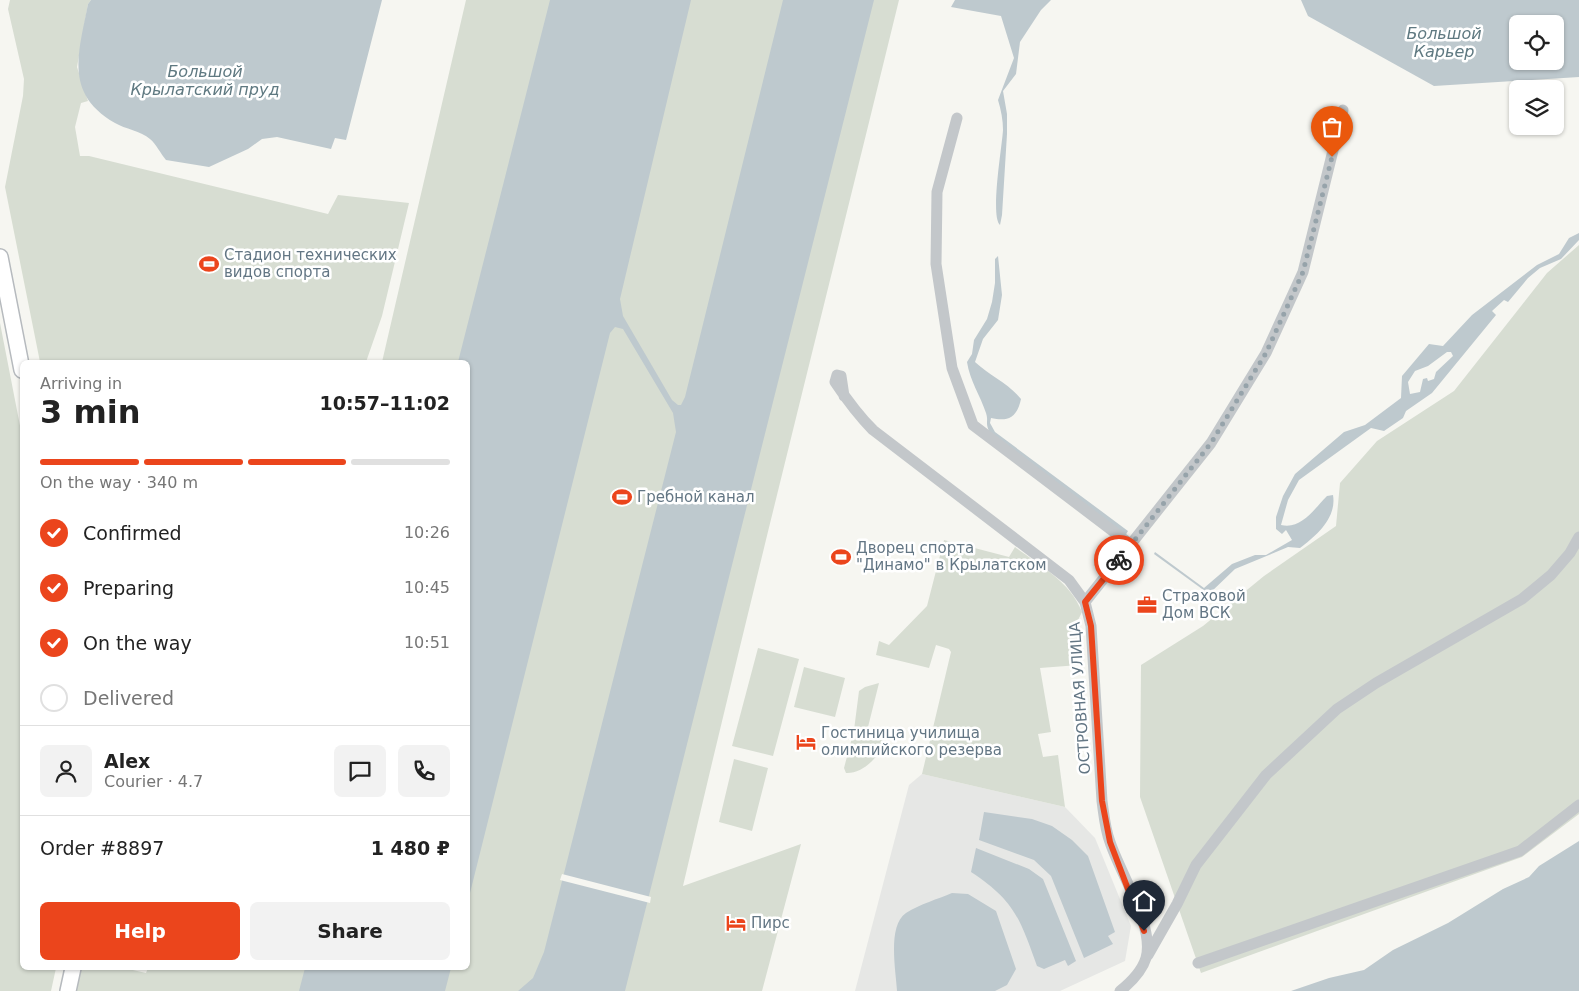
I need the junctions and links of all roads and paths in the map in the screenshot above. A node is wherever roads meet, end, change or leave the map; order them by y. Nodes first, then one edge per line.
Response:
1 (1343, 110) dead end
2 (957, 118) dead end
3 (0, 257) edge
4 (20, 360) edge
5 (835, 382) dead end
6 (1579, 537) edge
7 (1130, 544) junction
8 (1085, 602) junction
9 (1579, 805) edge
10 (1146, 958) junction
11 (1198, 963) dead end
12 (73, 970) edge
13 (1140, 982) dead end
14 (1123, 988) edge
15 (68, 991) edge

1 - 7 street
2 - 7 street
3 - 4 main road
5 - 8 street, ОСТРОВНАЯ УЛИЦА
6 - 10 street
7 - 8 street
8 - 10 street, ОСТРОВНАЯ УЛИЦА
9 - 11 street
10 - 14 street
12 - 15 main road
13 - 14 street

